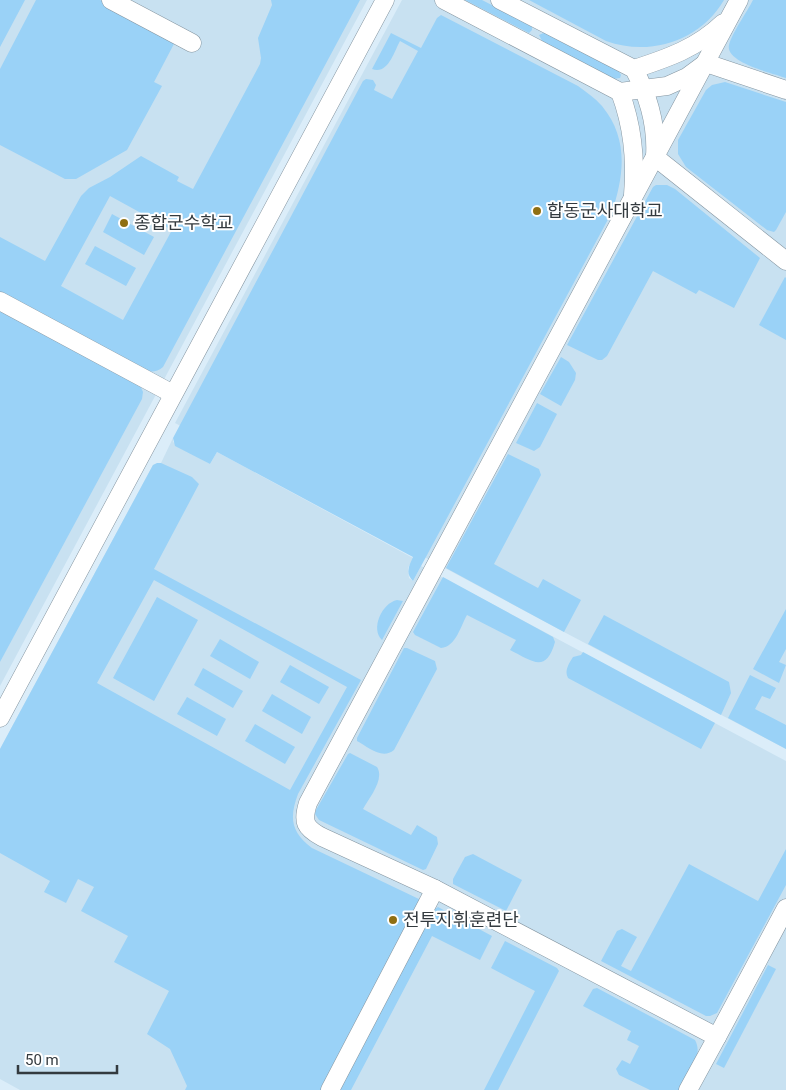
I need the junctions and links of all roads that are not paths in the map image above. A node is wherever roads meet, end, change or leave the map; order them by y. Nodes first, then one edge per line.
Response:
1 (110, 0) edge
2 (385, 0) edge
3 (444, 0) edge
4 (500, 0) edge
5 (736, 6) edge
6 (192, 43) dead end
7 (706, 63) junction
8 (634, 69) junction
9 (644, 90) junction
10 (786, 90) edge
11 (620, 92) junction
12 (655, 158) junction
13 (632, 199) junction
14 (783, 255) edge
15 (0, 301) edge
16 (173, 394) junction
17 (0, 718) edge
18 (435, 889) junction
19 (786, 908) edge
20 (717, 1037) junction
21 (330, 1090) edge
22 (688, 1090) edge

1 - 6 street
2 - 16 street
3 - 11 street
4 - 8 street
5 - 7 street
5 - 8 street
7 - 9 street
7 - 10 street
7 - 12 street
8 - 9 street
9 - 11 street
9 - 12 street
11 - 13 street
12 - 13 street
12 - 14 street
13 - 18 street
15 - 16 street
16 - 17 street
18 - 20 street
18 - 21 street
19 - 20 street
20 - 22 street

